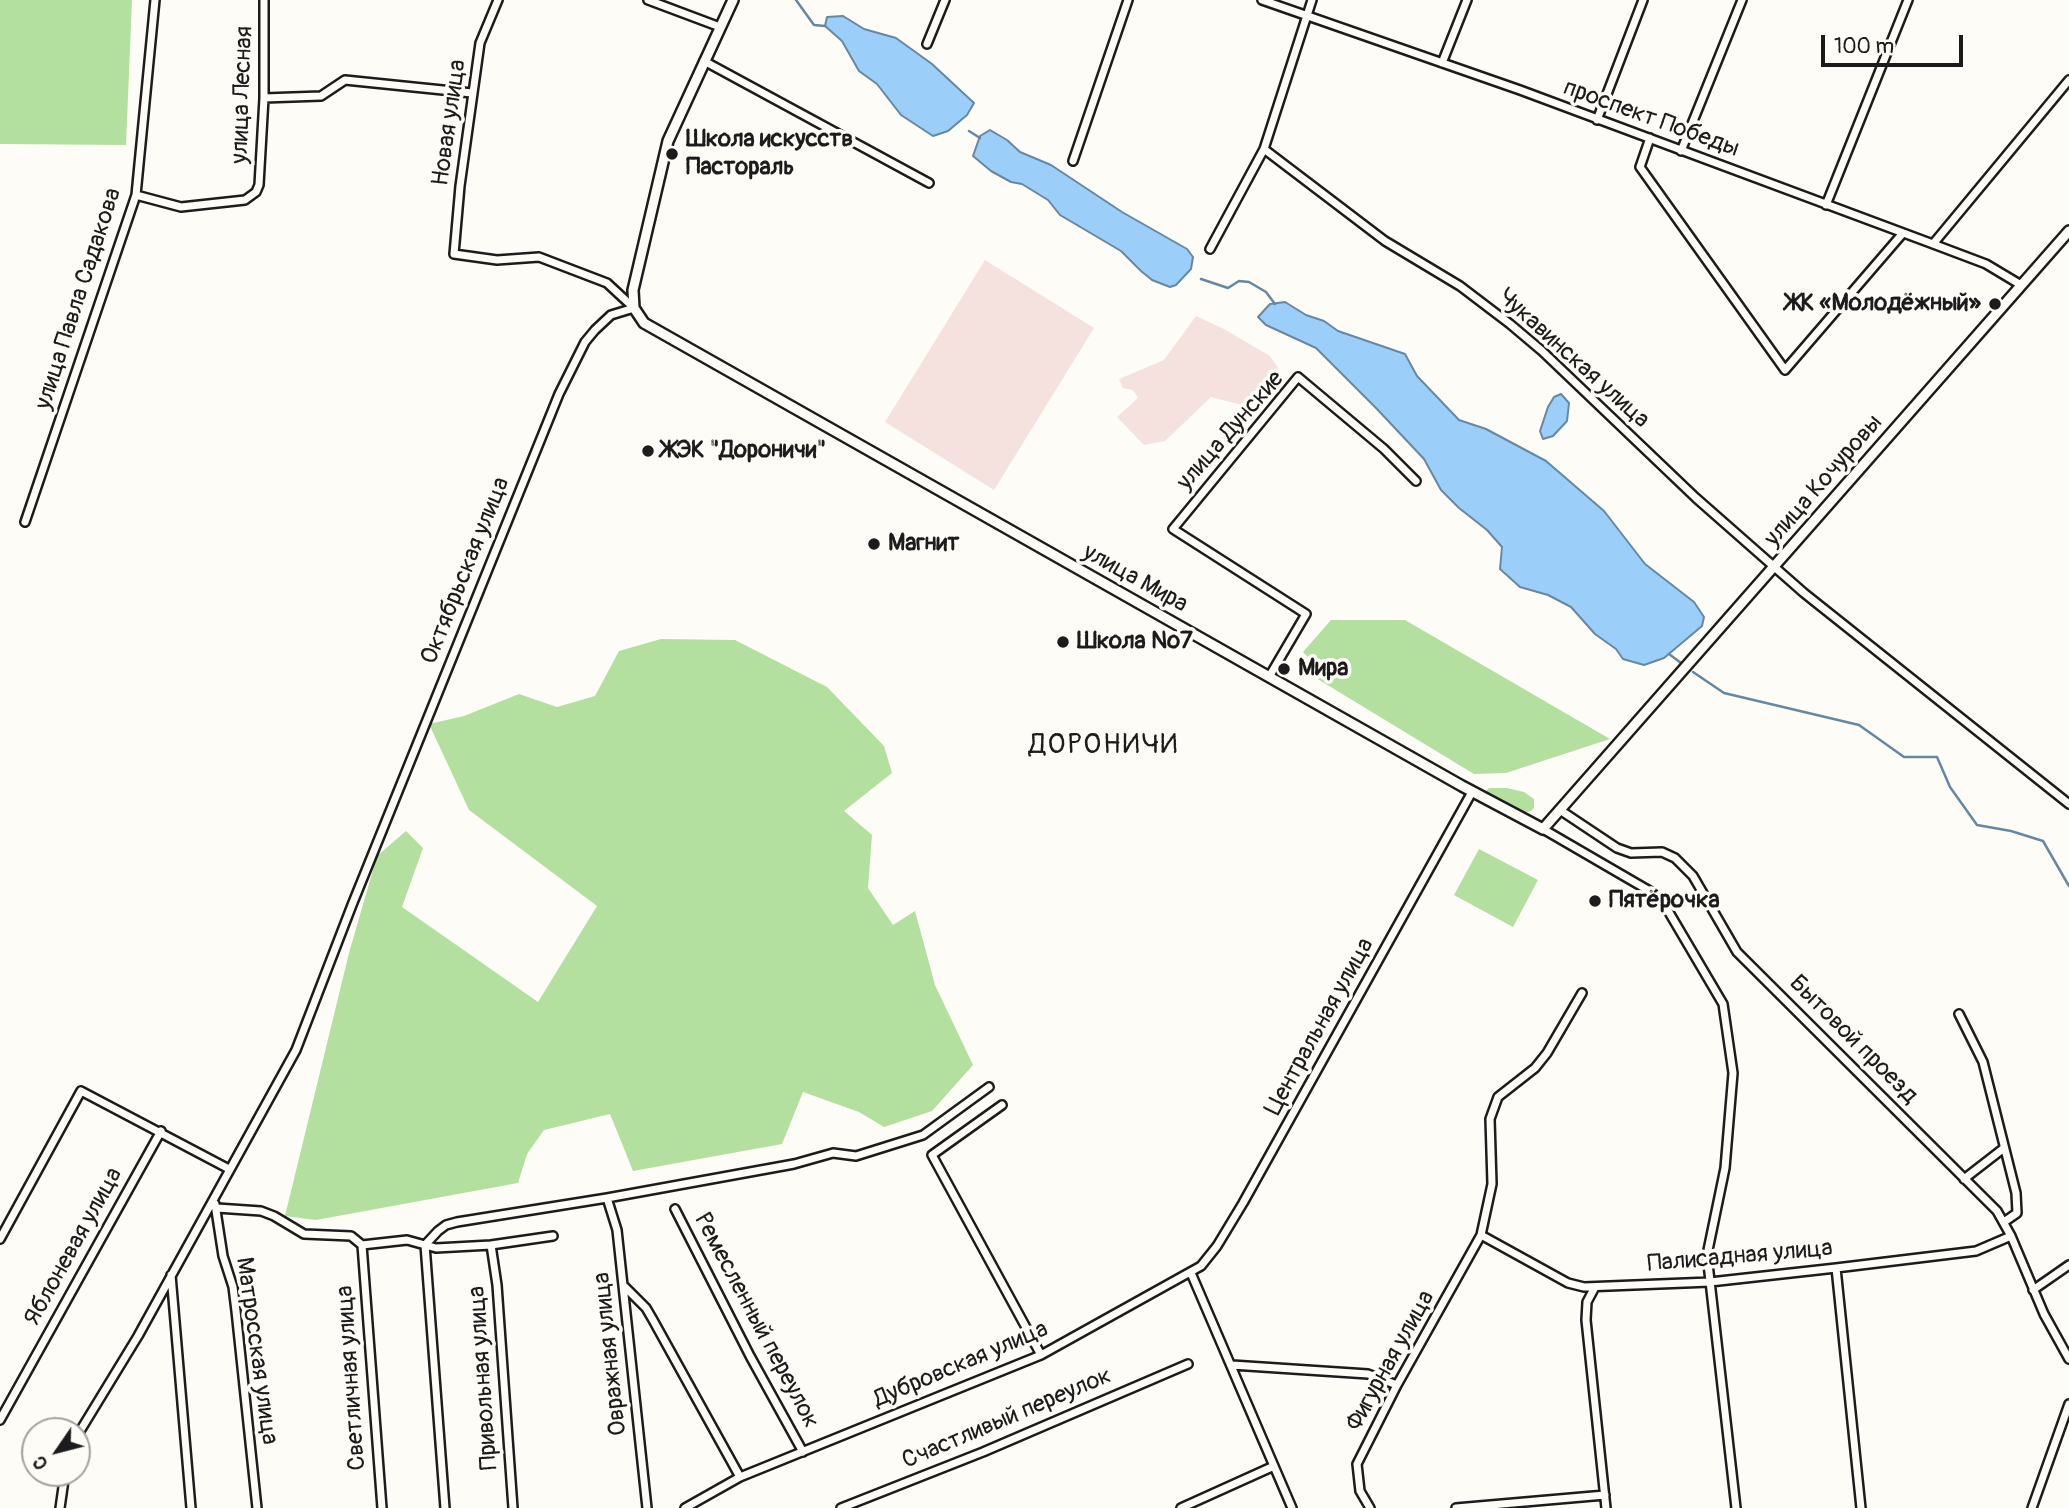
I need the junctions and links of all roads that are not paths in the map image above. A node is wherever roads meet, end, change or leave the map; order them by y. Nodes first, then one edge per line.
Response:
1 (155, 0) edge
2 (264, 0) edge
3 (498, 0) edge
4 (648, 0) edge
5 (733, 0) edge
6 (945, 0) edge
7 (1128, 0) edge
8 (1262, 0) edge
9 (1312, 0) edge
10 (1467, 0) edge
11 (1643, 0) edge
12 (1742, 0) edge
13 (1908, 0) edge
14 (1306, 16) junction
15 (720, 27) junction
16 (927, 44) dead end
17 (704, 61) junction
18 (1443, 63) junction
19 (2069, 80) edge
20 (472, 93) junction
21 (264, 98) junction
22 (1597, 120) junction
23 (1650, 138) junction
24 (1264, 149) junction
25 (1681, 150) junction
26 (1073, 161) dead end
27 (929, 183) dead end
28 (136, 195) junction
29 (1826, 205) junction
30 (2069, 231) edge
31 (1903, 233) junction
32 (1933, 244) junction
33 (1210, 249) dead end
34 (2021, 285) junction
35 (634, 308) junction
36 (1416, 481) dead end
37 (25, 522) dead end
38 (1775, 566) junction
39 (1269, 677) junction
40 (1472, 792) junction
41 (2069, 804) edge
42 (1560, 810) junction
43 (1543, 829) junction
44 (1581, 993) dead end
45 (1959, 1014) dead end
46 (989, 1087) dead end
47 (1002, 1105) dead end
48 (161, 1131) junction
49 (2004, 1148) junction
50 (229, 1168) junction
51 (1965, 1179) junction
52 (607, 1198) junction
53 (212, 1200) junction
54 (216, 1208) junction
55 (675, 1209) dead end
56 (2004, 1222) junction
57 (1481, 1235) junction
58 (553, 1236) dead end
59 (2011, 1236) junction
60 (0, 1239) edge
61 (362, 1245) junction
62 (425, 1245) junction
63 (491, 1245) junction
64 (2069, 1265) edge
65 (1836, 1268) junction
66 (1191, 1273) junction
67 (171, 1275) junction
68 (1710, 1282) junction
69 (624, 1287) junction
70 (1595, 1287) junction
71 (2033, 1290) junction
72 (2068, 1354) edge
73 (1041, 1355) junction
74 (1188, 1364) dead end
75 (1232, 1366) junction
76 (1397, 1385) junction
77 (2069, 1404) edge
78 (89, 1417) edge
79 (0, 1420) edge
80 (803, 1452) junction
81 (1273, 1466) junction
82 (740, 1477) junction
83 (63, 1487) edge
84 (1605, 1495) junction
85 (60, 1508) edge
86 (191, 1508) edge
87 (257, 1508) edge
88 (382, 1508) edge
89 (446, 1508) edge
90 (513, 1508) edge
91 (647, 1508) edge
92 (685, 1508) edge
93 (841, 1508) edge
94 (1181, 1508) edge
95 (1292, 1508) edge
96 (1370, 1508) edge
97 (1456, 1508) edge
98 (1606, 1508) edge
99 (1737, 1508) edge
100 (1861, 1508) edge
101 (2032, 1508) edge

1 - 28 street, улица Павла Садакова
2 - 21 street, улица Лесная
3 - 20 street, Новая улица
4 - 15 street
5 - 15 street
6 - 16 street
7 - 26 street
8 - 14 street, проспект Победы
9 - 14 street
10 - 18 street
11 - 22 street
12 - 25 street
13 - 29 street
14 - 18 street, проспект Победы
14 - 24 street
15 - 17 street
17 - 27 street
17 - 35 street
18 - 22 street, проспект Победы
19 - 32 street
20 - 21 street
20 - 35 street, Новая улица
21 - 28 street, улица Лесная
22 - 23 street, проспект Победы
23 - 25 street, проспект Победы
23 - 31 street
24 - 33 street
24 - 38 street, Чукавинская улица
25 - 29 street, проспект Победы
28 - 37 street, улица Павла Садакова
29 - 31 street, проспект Победы
30 - 34 street, улица Кочуровы
31 - 32 street, проспект Победы
32 - 34 street, проспект Победы
34 - 38 street, улица Кочуровы
35 - 39 street, улица Мира
35 - 50 street, Октябрьская улица
36 - 39 street, улица Дунские
38 - 41 street, улица Кочуровы
38 - 42 street
39 - 40 street, улица Мира
40 - 43 street, улица Мира
40 - 66 street, Центральная улица
42 - 43 street
42 - 51 street, Бытовой проезд
43 - 68 street, улица Мира
44 - 57 street, Фигурная улица
45 - 49 street
46 - 52 street
47 - 73 street
48 - 50 street
48 - 60 street
48 - 79 street, Яблоневая улица
49 - 51 street
49 - 56 street
50 - 53 street
51 - 56 street, Бытовой проезд
52 - 62 street
52 - 69 street, Овражная улица
53 - 54 street, Матросская улица
53 - 67 street
54 - 61 street
54 - 87 street, Матросская улица
55 - 80 street, Ремесленный переулок
56 - 59 street, Бытовой проезд
57 - 70 street, Палисадная улица
57 - 76 street, Фигурная улица
58 - 63 street
59 - 65 street, Палисадная улица
59 - 71 street, Бытовой проезд
61 - 62 street
61 - 88 street, Светличная улица
62 - 63 street
62 - 89 street
63 - 90 street, Привольная улица
64 - 71 street
65 - 68 street, Палисадная улица
65 - 100 street
66 - 73 street, Дубровская улица
66 - 75 street
67 - 78 street
67 - 86 street
68 - 70 street, Палисадная улица
68 - 99 street
69 - 82 street
69 - 91 street, Овражная улица
70 - 84 street
71 - 72 street, Бытовой проезд
73 - 80 street, Дубровская улица
74 - 93 street, Счастливый переулок
75 - 76 street
75 - 81 street
76 - 96 street, Фигурная улица
77 - 101 street
80 - 82 street, Дубровская улица
81 - 94 street
81 - 95 street
82 - 92 street, Дубровская улица
83 - 85 street
84 - 97 street
84 - 98 street

